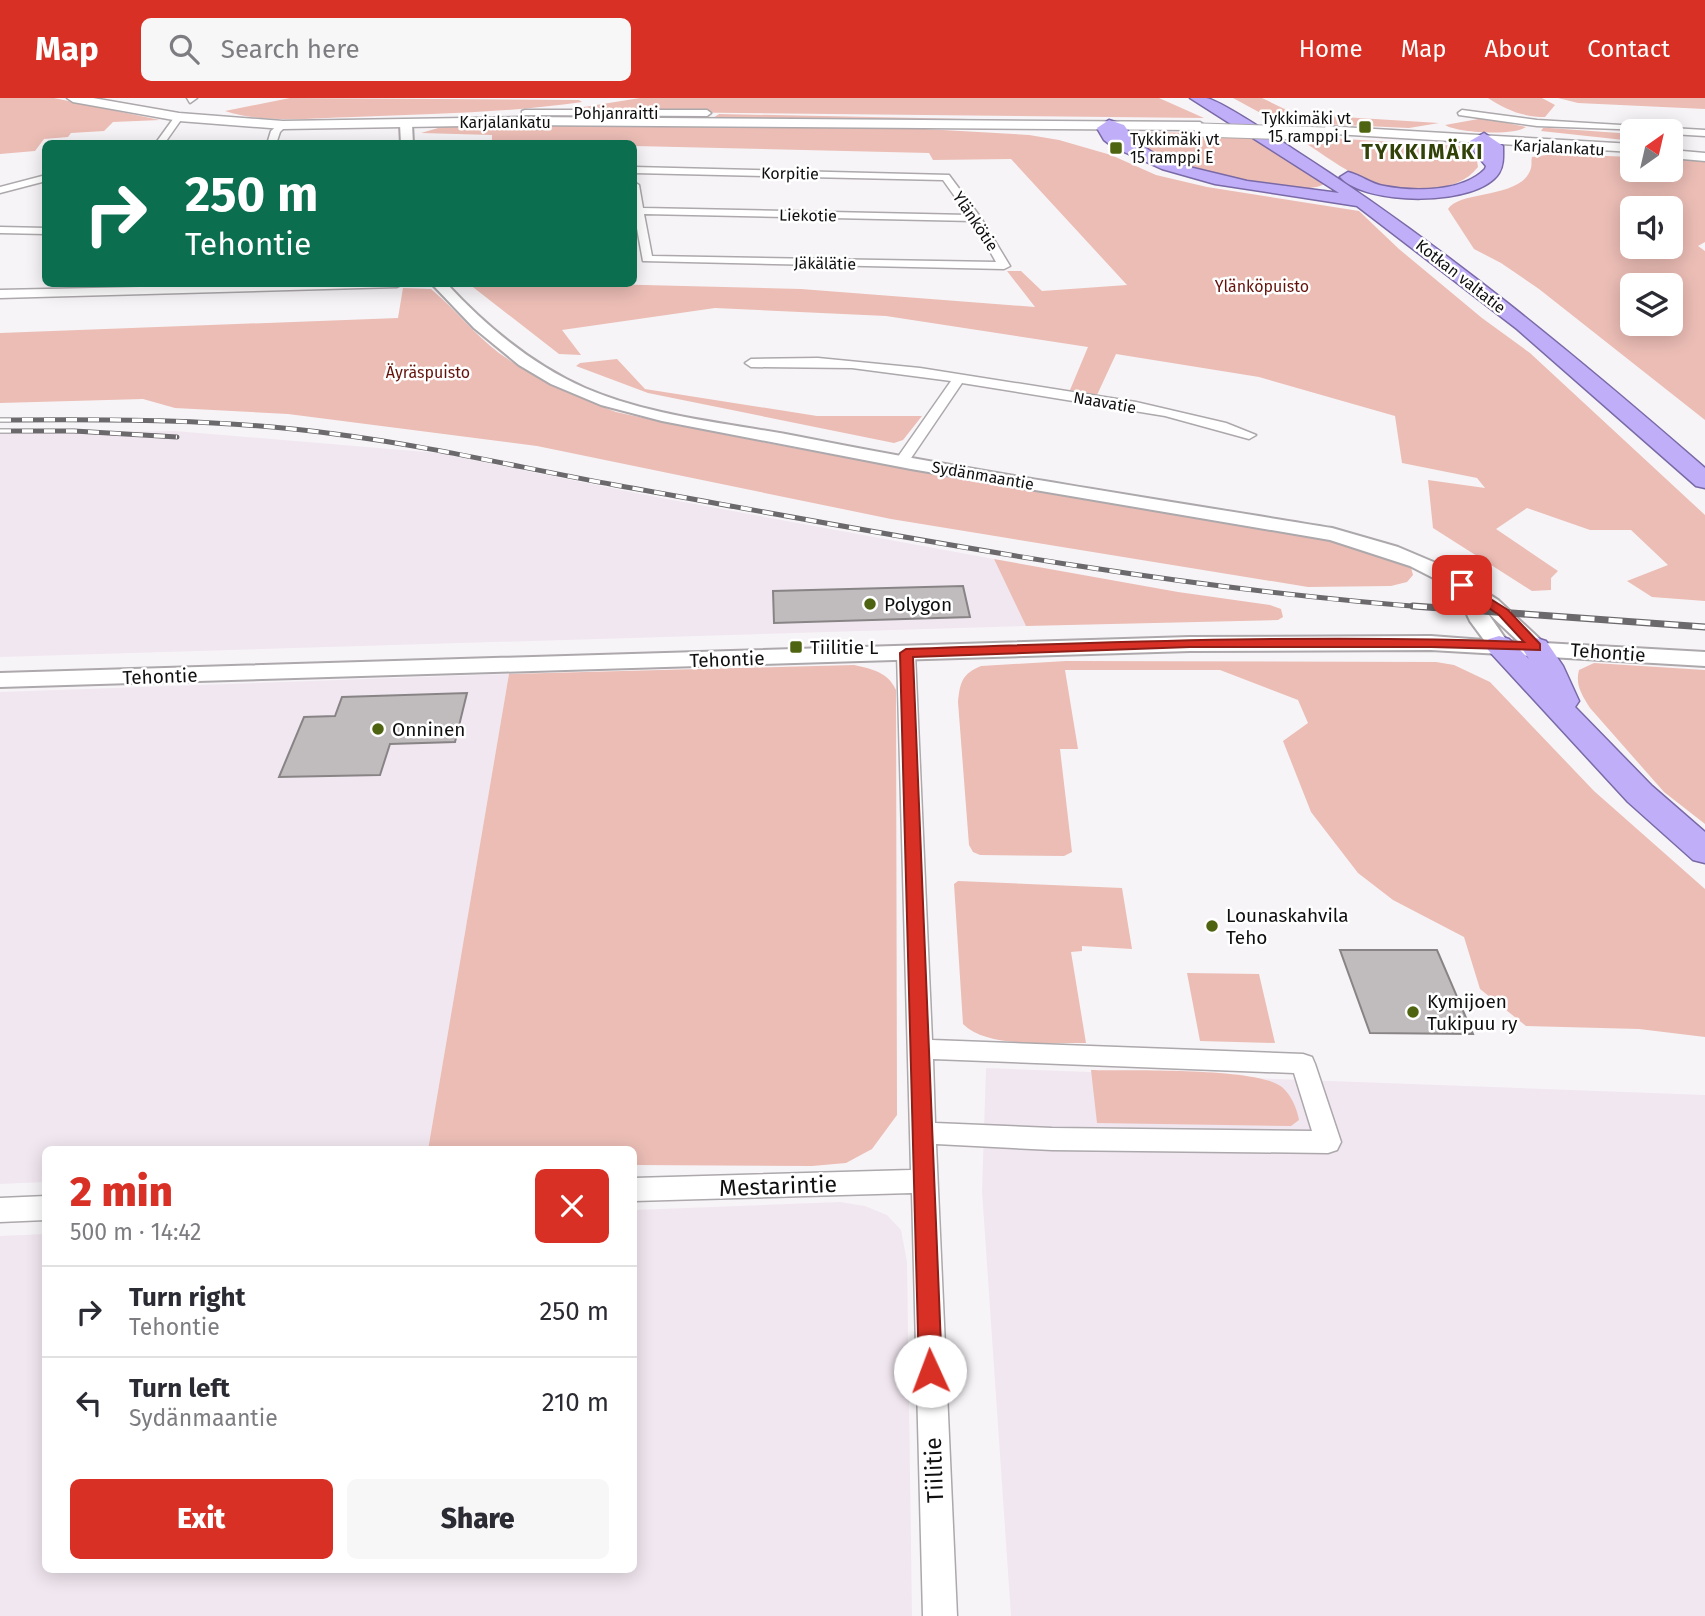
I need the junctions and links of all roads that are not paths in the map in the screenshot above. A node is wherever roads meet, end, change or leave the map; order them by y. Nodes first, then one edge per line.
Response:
1 (73, 98) edge
2 (1197, 98) edge
3 (1215, 98) edge
4 (1482, 105) dead end
5 (525, 113) dead end
6 (706, 113) dead end
7 (1462, 113) dead end
8 (179, 117) junction
9 (1499, 118) junction
10 (406, 124) junction
11 (283, 125) junction
12 (1111, 128) junction
13 (1705, 133) edge
14 (162, 140) edge
15 (273, 140) edge
16 (407, 140) edge
17 (1485, 142) junction
18 (1620, 149) edge
19 (1684, 153) edge
20 (1705, 155) edge
21 (637, 170) edge
22 (1329, 172) junction
23 (946, 177) joint
24 (42, 179) edge
25 (0, 190) edge
26 (1280, 191) junction
27 (1436, 192) junction
28 (637, 201) edge
29 (639, 211) junction
30 (976, 218) junction
31 (1407, 226) junction
32 (0, 230) edge
33 (42, 231) edge
34 (1004, 266) joint
35 (155, 287) edge
36 (442, 287) edge
37 (74, 288) edge
38 (0, 294) edge
39 (751, 363) dead end
40 (959, 378) junction
41 (1249, 435) dead end
42 (1705, 455) edge
43 (902, 461) junction
44 (1705, 481) edge
45 (1462, 585) junction
46 (1499, 645) junction
47 (1536, 647) junction
48 (906, 653) junction
49 (1705, 659) edge
50 (0, 680) edge
51 (1584, 734) junction
52 (1705, 850) edge
53 (920, 1049) junction
54 (922, 1133) junction
55 (923, 1181) junction
56 (637, 1190) edge
57 (42, 1208) edge
58 (0, 1210) edge
59 (940, 1616) edge

1 - 8 main road, Karjalankatu
2 - 22 highway, Kotkan valtatie
3 - 22 highway, Kotkan valtatie
4 - 9 street
5 - 6 street, Pohjanraitti
7 - 9 street
8 - 11 main road, Karjalankatu
8 - 14 street
9 - 13 street
10 - 11 main road, Karjalankatu
10 - 12 main road, Karjalankatu
10 - 16 street
11 - 15 street
12 - 17 main road, Karjalankatu, bridge
12 - 26 highway
17 - 18 main road, Karjalankatu
17 - 27 highway
19 - 20 main road
21 - 23 street, Korpitie
22 - 26 highway
22 - 27 highway
22 - 31 highway, Kotkan valtatie
23 - 30 street, Ylänkötie
24 - 25 street
26 - 31 highway
27 - 31 highway
28 - 29 street
29 - 30 street, Liekotie
29 - 34 street, Jäkälätie
30 - 34 street, Ylänkötie
31 - 42 highway, Kotkan valtatie
31 - 44 highway, Kotkan valtatie
32 - 33 street
35 - 37 street
36 - 43 street, Sydänmaantie
37 - 38 street
39 - 40 street, Naavatie
40 - 41 street, Naavatie
40 - 43 street
43 - 45 street, Sydänmaantie
45 - 46 street
45 - 47 street, Sydänmaantie
46 - 47 street, Tehontie
46 - 48 street, Tehontie
46 - 51 highway
47 - 49 street, Tehontie
47 - 51 highway
48 - 50 street, Tehontie
48 - 53 street, Tiilitie
51 - 52 highway
53 - 54 street, Tiilitie
53 - 54 street
54 - 55 street, Tiilitie
55 - 56 street, Mestarintie
55 - 59 street, Tiilitie
57 - 58 street

